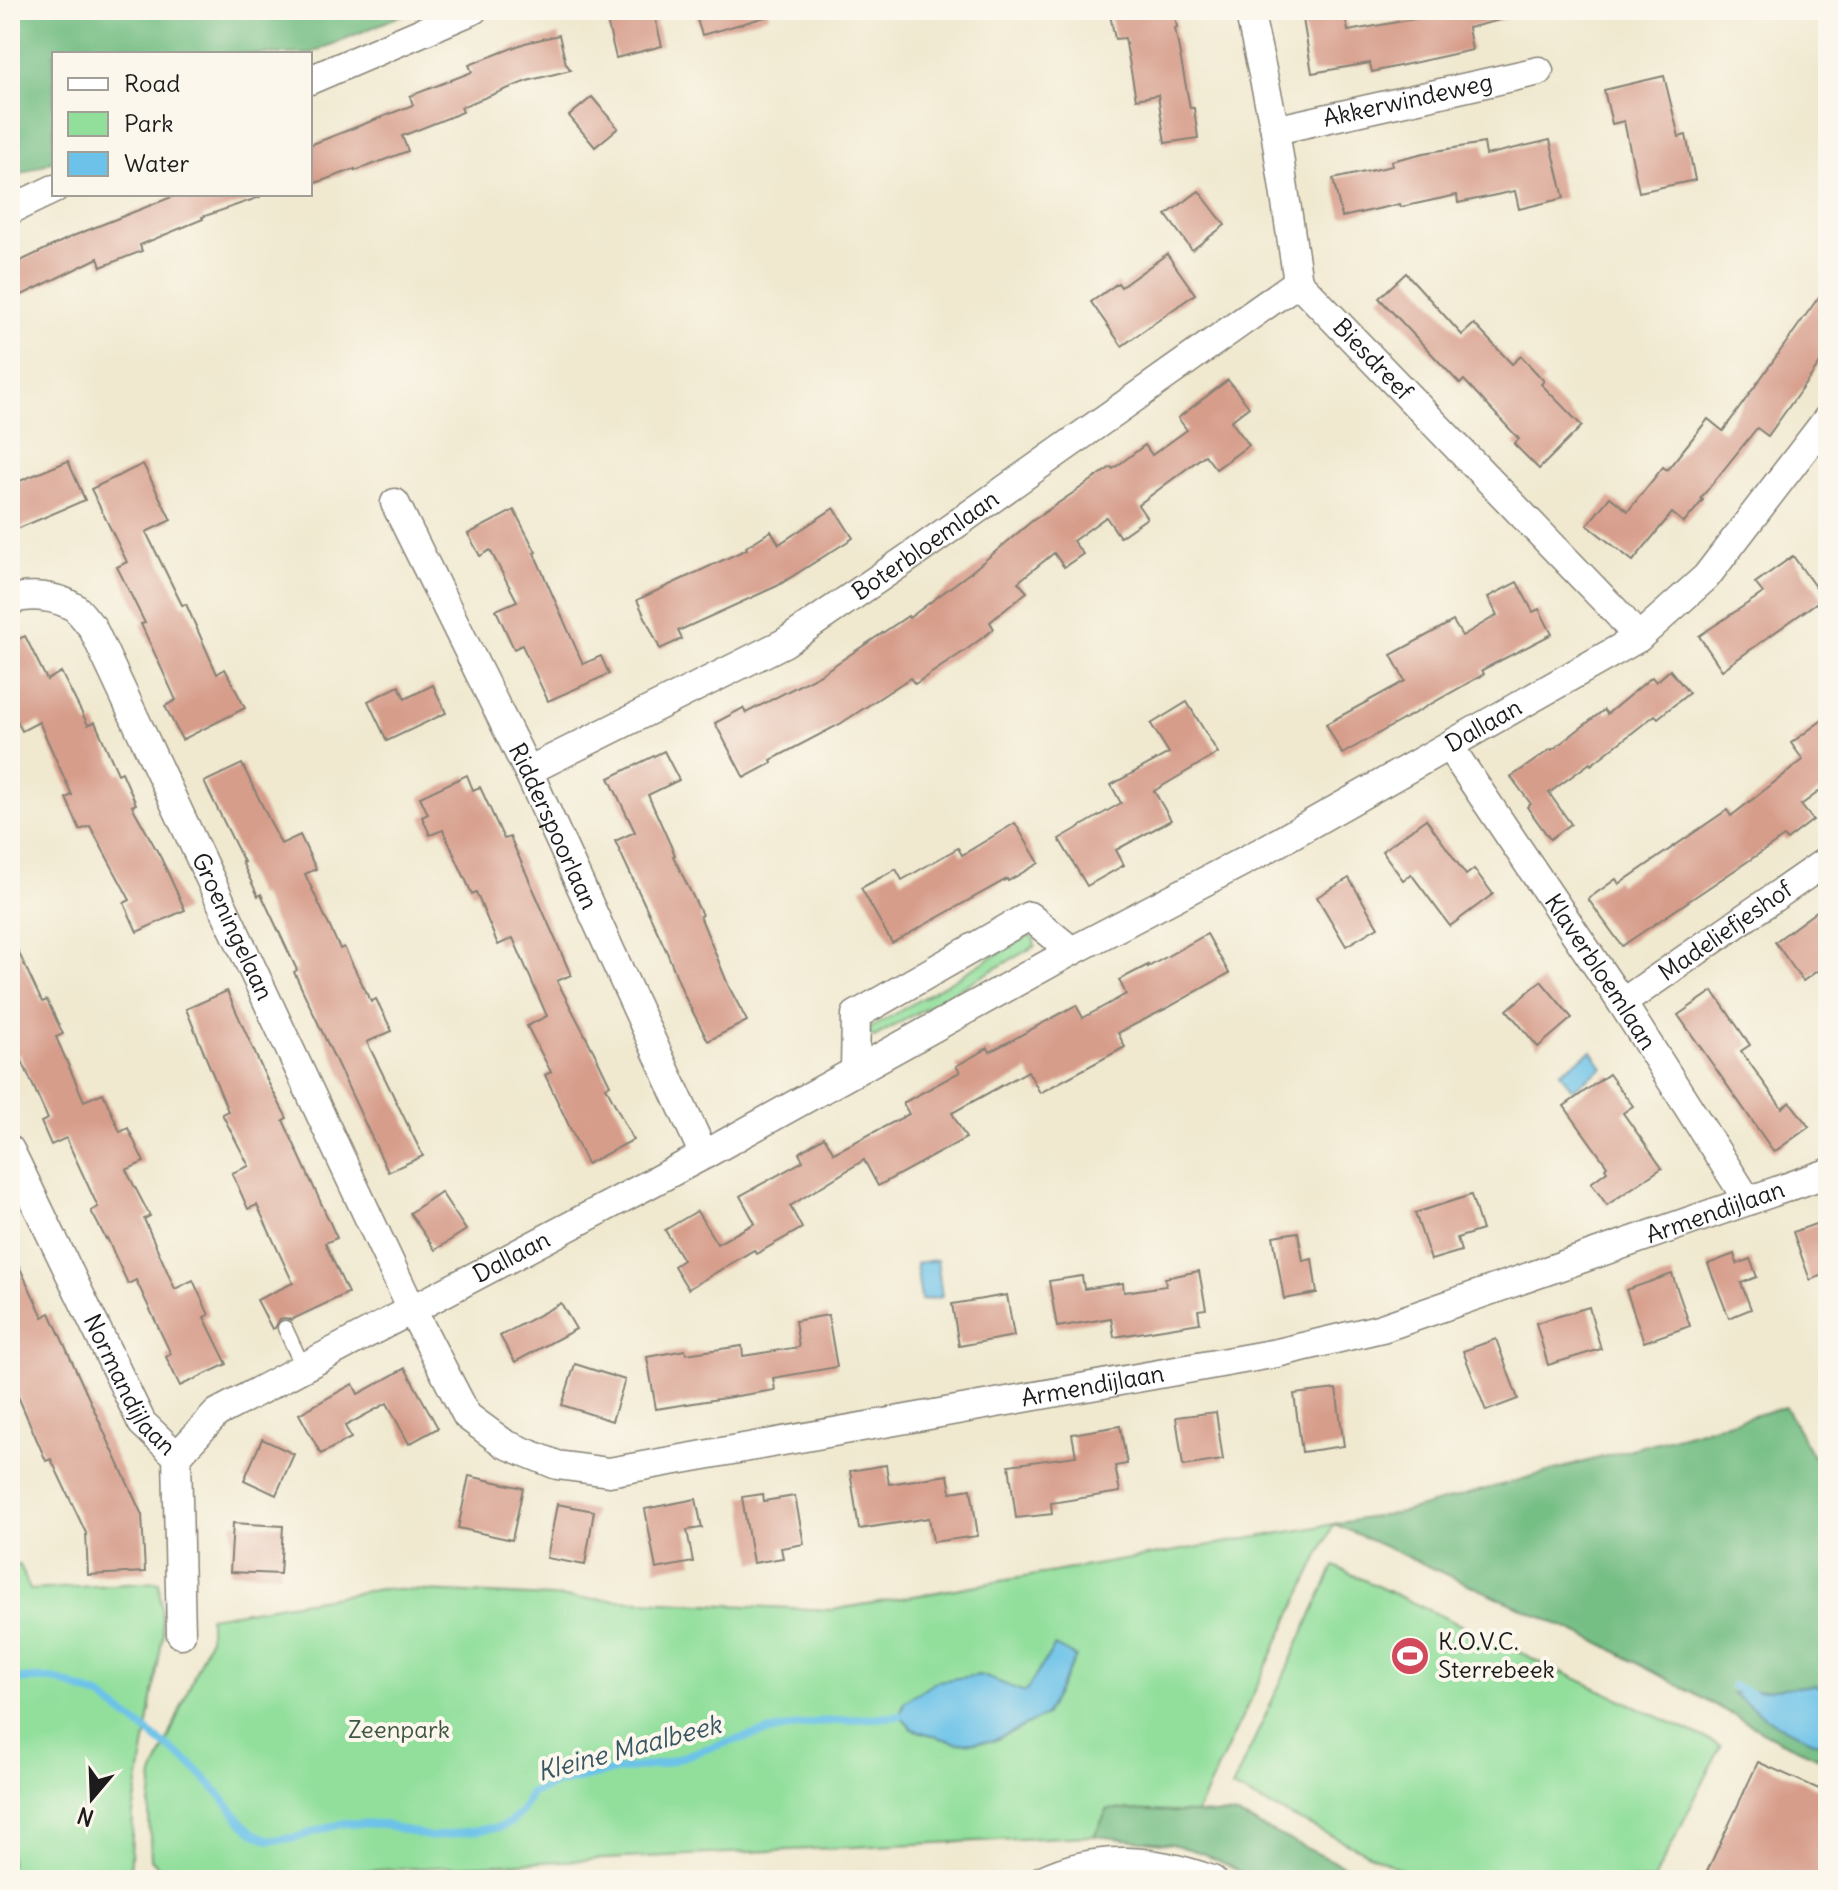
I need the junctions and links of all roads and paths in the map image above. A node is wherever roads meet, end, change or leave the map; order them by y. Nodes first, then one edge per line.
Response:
1 (473, 10) edge
2 (1249, 10) edge
3 (1539, 71) dead end
4 (312, 79) edge
5 (1275, 130) junction
6 (52, 190) edge
7 (10, 210) edge
8 (1298, 282) junction
9 (1828, 418) edge
10 (395, 503) dead end
11 (10, 600) edge
12 (1638, 638) junction
13 (1449, 746) junction
14 (528, 771) junction
15 (1828, 860) edge
16 (1072, 951) junction
17 (1622, 1003) junction
18 (855, 1070) junction
19 (10, 1150) edge
20 (704, 1155) junction
21 (1828, 1173) edge
22 (1748, 1201) junction
23 (412, 1310) junction
24 (285, 1328) dead end
25 (303, 1367) junction
26 (177, 1456) junction
27 (181, 1634) dead end
28 (1103, 1871) edge
29 (1042, 1880) edge
30 (1212, 1880) edge

1 - 4 street
2 - 5 street
3 - 5 street, Akkerwindeweg
5 - 8 street
6 - 7 street
8 - 12 street, Biesdreef
8 - 14 street, Boterbloemlaan
9 - 12 street, Dallaan
10 - 14 street, Ridderspoorlaan
11 - 23 street, Groeningelaan
12 - 13 street, Dallaan
13 - 16 street, Dallaan
13 - 17 street, Klaverbloemlaan
14 - 20 street, Ridderspoorlaan
15 - 17 street, Madeliefjeshof
16 - 18 street, Dallaan
16 - 18 street
17 - 22 street, Klaverbloemlaan
18 - 20 street, Dallaan
19 - 26 street, Normandijlaan
20 - 23 street, Dallaan
21 - 22 street, Armendijlaan
22 - 23 street, Armendijlaan
23 - 25 street, Dallaan
24 - 25 lane
25 - 26 street, Dallaan
26 - 27 street, Normandijlaan
28 - 29 street
28 - 30 street

